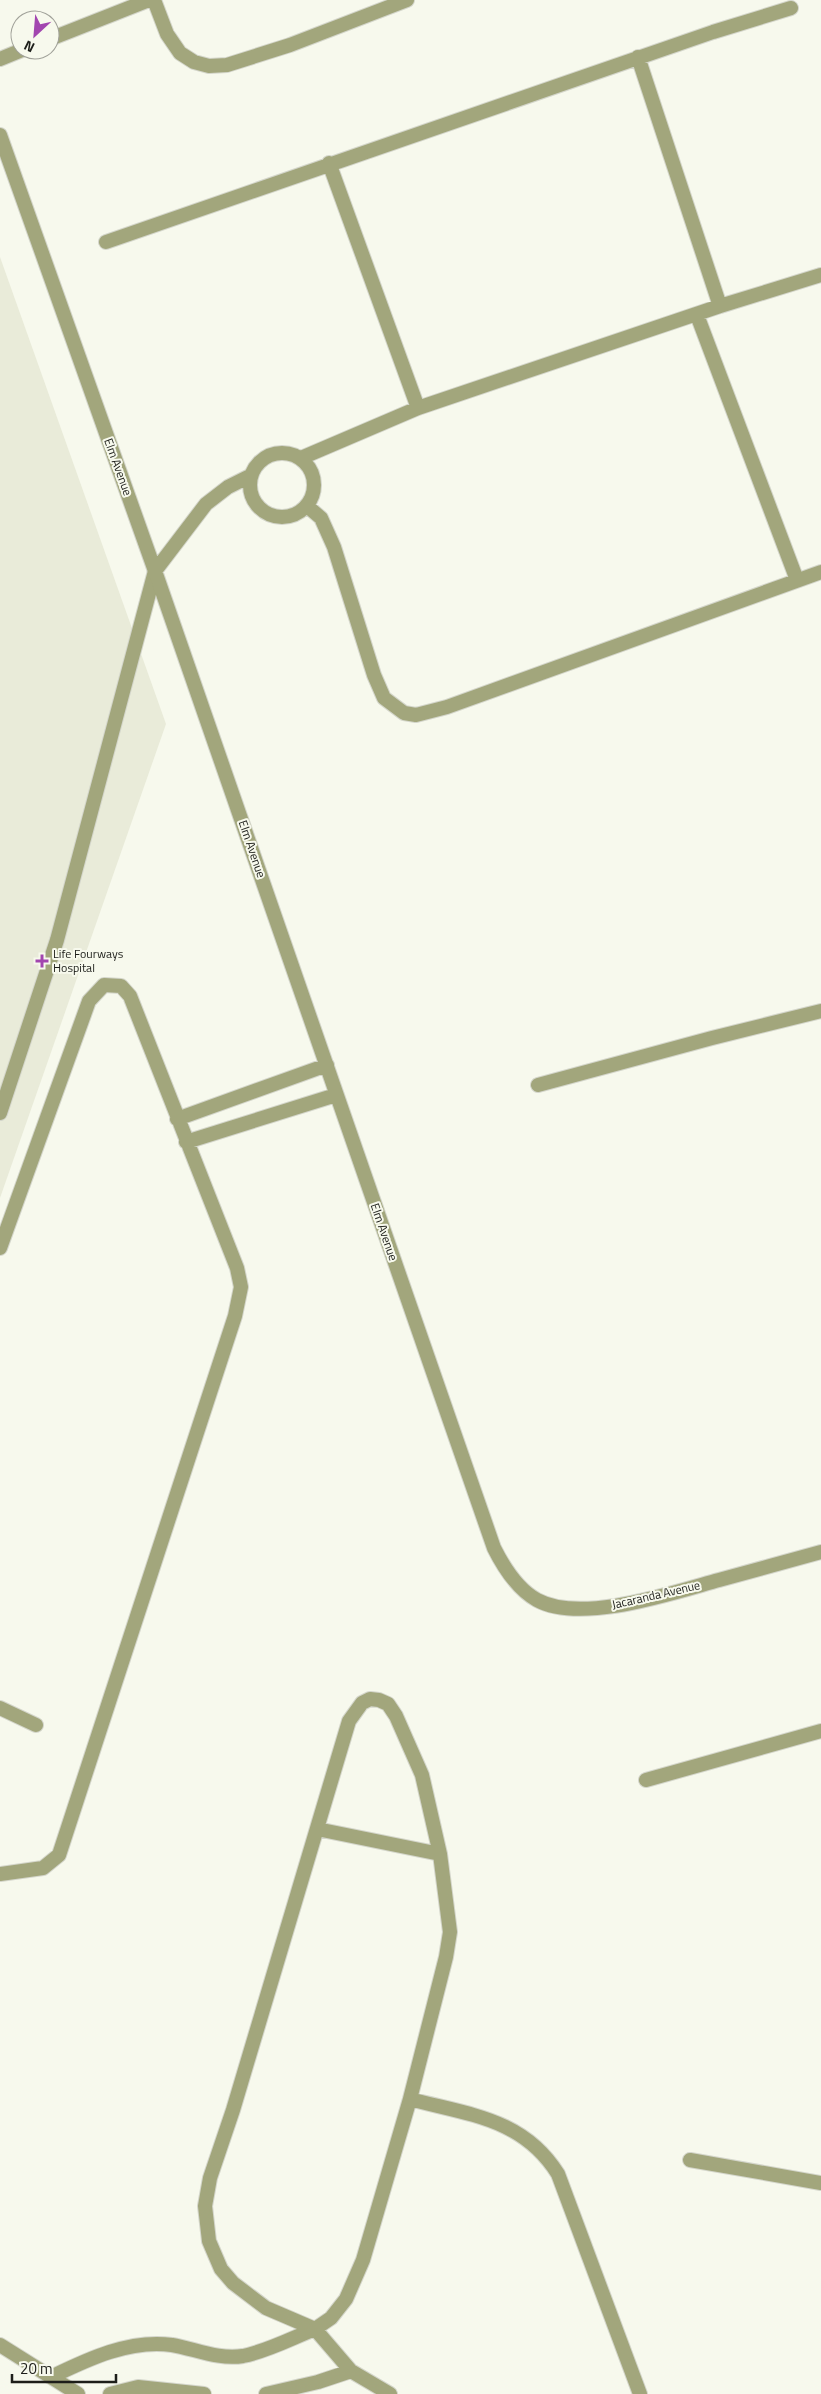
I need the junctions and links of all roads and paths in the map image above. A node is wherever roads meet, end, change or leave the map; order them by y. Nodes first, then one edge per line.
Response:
1 (149, 0) edge
2 (154, 0) edge
3 (407, 0) edge
4 (791, 8) dead end
5 (60, 35) edge
6 (638, 58) junction
7 (0, 135) edge
8 (329, 163) junction
9 (106, 242) dead end
10 (821, 275) edge
11 (720, 306) junction
12 (697, 315) junction
13 (418, 408) junction
14 (301, 458) junction
15 (250, 476) junction
16 (307, 506) junction
17 (155, 571) junction
18 (821, 572) edge
19 (797, 580) junction
20 (821, 1011) edge
21 (327, 1065) junction
22 (538, 1085) dead end
23 (336, 1095) junction
24 (0, 1113) edge
25 (177, 1119) junction
26 (186, 1142) junction
27 (0, 1248) edge
28 (821, 1552) edge
29 (502, 1564) joint
30 (0, 1708) edge
31 (36, 1725) dead end
32 (821, 1731) edge
33 (646, 1780) dead end
34 (317, 1828) junction
35 (440, 1854) junction
36 (0, 1874) edge
37 (410, 2099) junction
38 (690, 2160) dead end
39 (821, 2183) edge
40 (315, 2329) junction
41 (0, 2344) edge
42 (351, 2371) junction
43 (51, 2377) junction
44 (78, 2394) edge
45 (110, 2394) edge
46 (204, 2394) edge
47 (266, 2394) edge
48 (390, 2394) edge
49 (640, 2394) edge

1 - 5 street
2 - 3 street
4 - 6 street
6 - 8 street
6 - 11 street
7 - 17 street, Elm Avenue
8 - 9 street
8 - 13 street
10 - 11 street
11 - 12 street
12 - 13 street
12 - 19 street
13 - 14 street
14 - 15 street
14 - 16 street
15 - 16 street
15 - 17 street
16 - 19 street
17 - 21 street, Elm Avenue
17 - 24 street
18 - 19 street
20 - 22 street
21 - 23 street, Elm Avenue
21 - 25 street
23 - 26 street
23 - 29 street, Elm Avenue
25 - 26 street
25 - 27 street
26 - 36 street
28 - 29 street, Jacaranda Avenue
30 - 31 street
32 - 33 street
34 - 35 street
34 - 35 street
34 - 40 street
35 - 37 street
37 - 40 street
37 - 49 street
38 - 39 street
40 - 42 street
40 - 43 street
41 - 43 street
42 - 47 street
42 - 48 street
43 - 44 street
45 - 46 street

